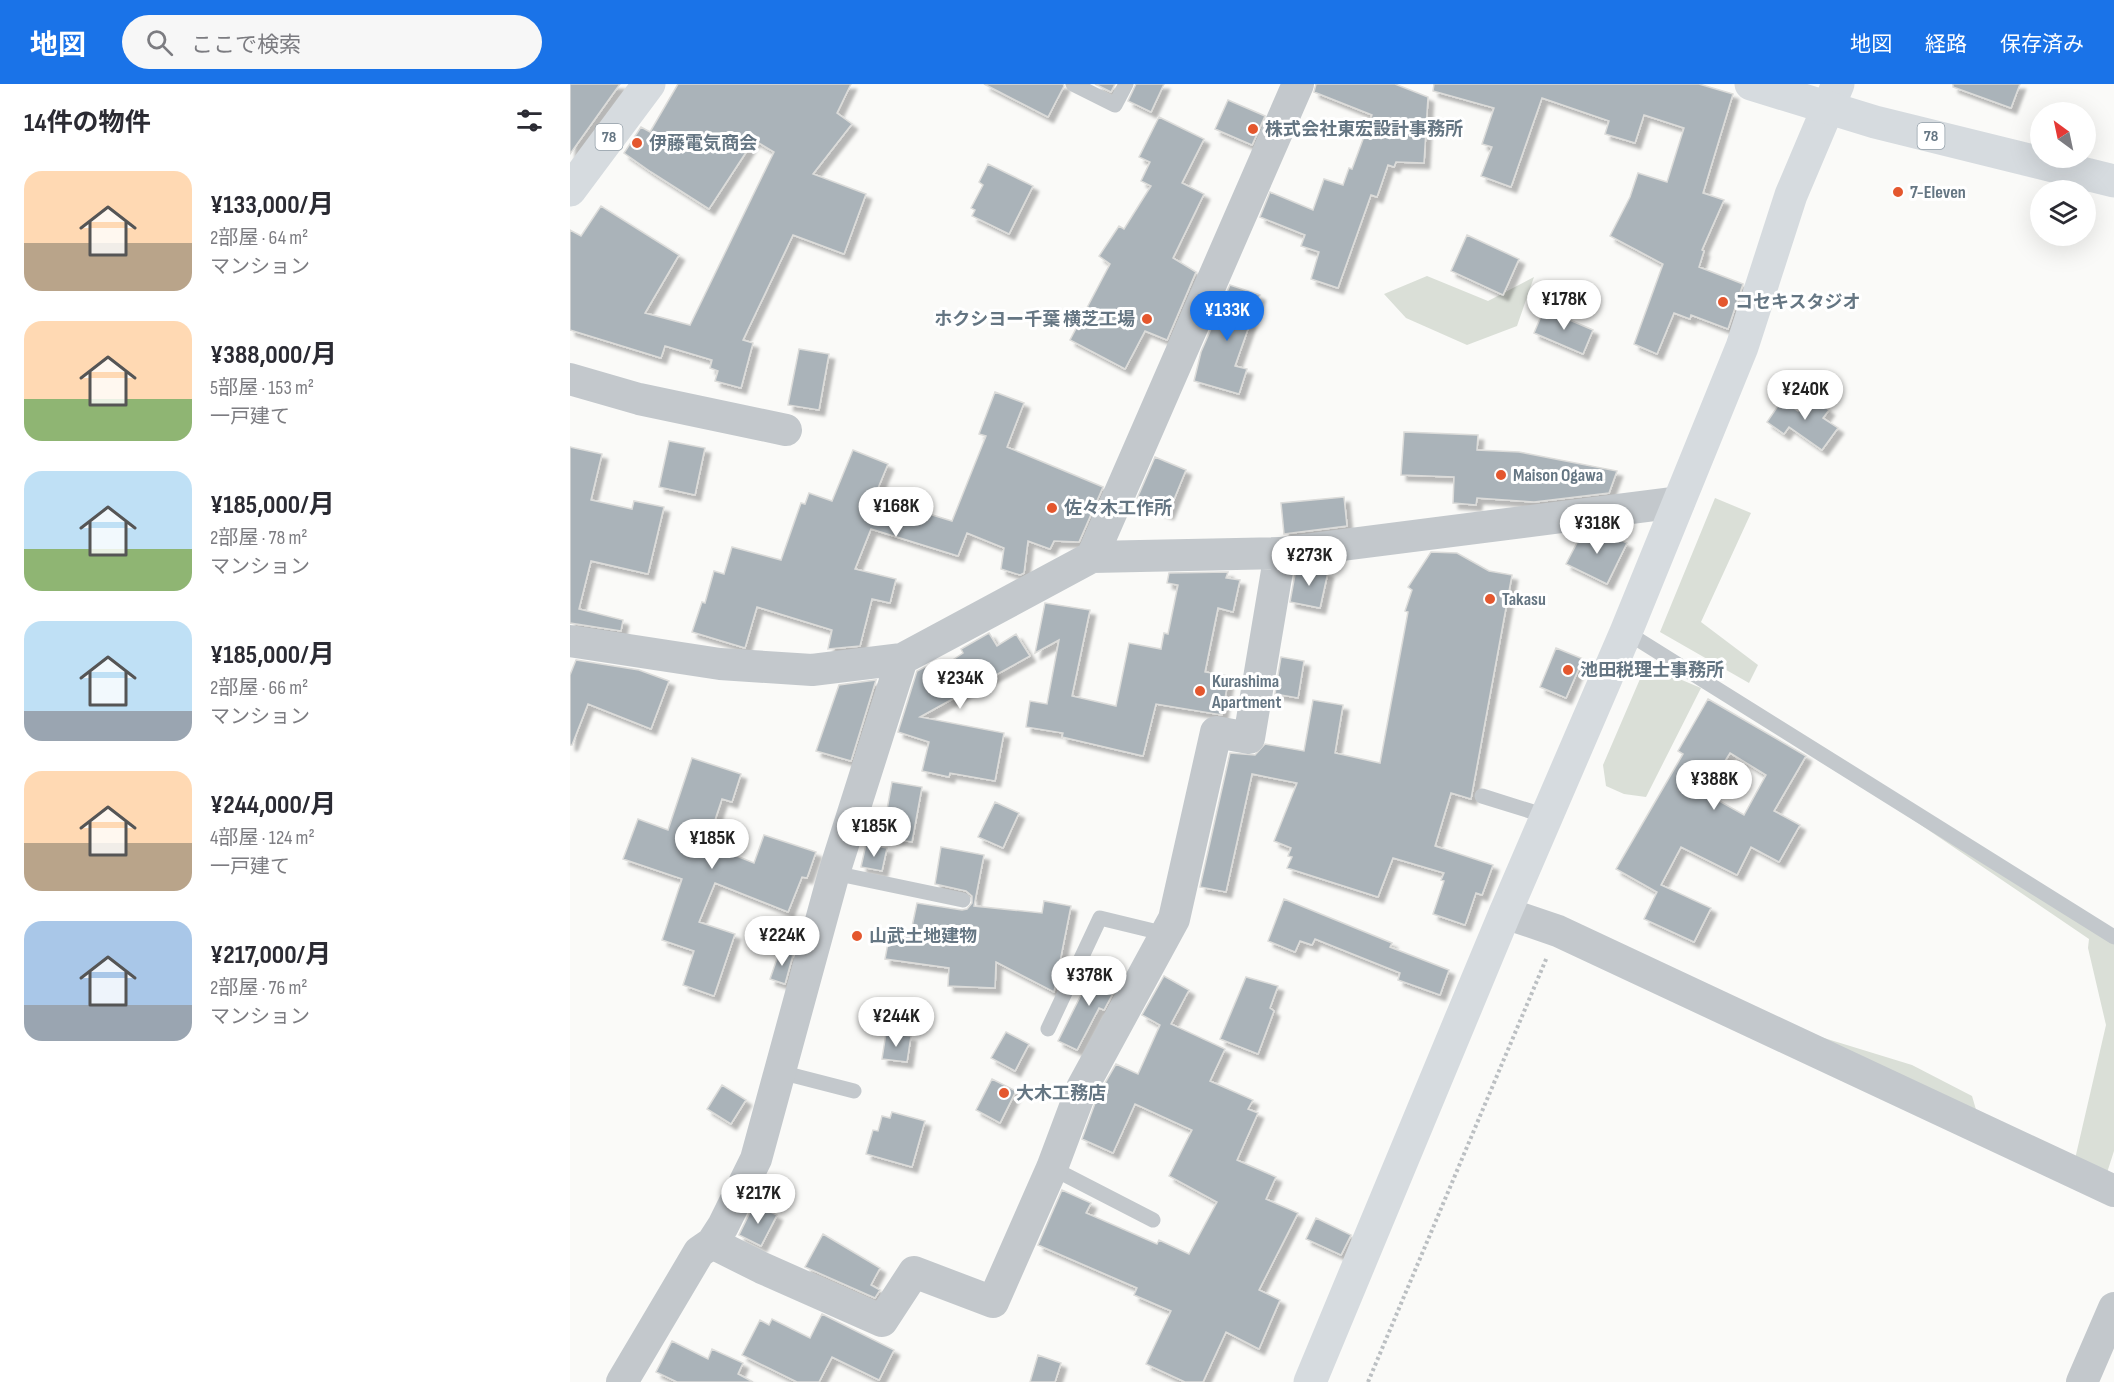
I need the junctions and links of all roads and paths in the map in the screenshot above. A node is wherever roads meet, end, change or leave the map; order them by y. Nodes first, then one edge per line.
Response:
1 (649, 84) edge
2 (1073, 84) edge
3 (1126, 84) edge
4 (1298, 84) edge
5 (1751, 84) edge
6 (1833, 97) edge
7 (2114, 181) edge
8 (570, 190) edge
9 (570, 379) edge
10 (786, 430) dead end
11 (1679, 502) junction
12 (1280, 553) junction
13 (1092, 557) junction
14 (1626, 632) junction
15 (570, 641) edge
16 (902, 658) junction
17 (1482, 796) dead end
18 (1546, 816) junction
19 (834, 873) junction
20 (963, 900) dead end
21 (1505, 913) junction
22 (1558, 931) junction
23 (1166, 934) junction
24 (2114, 937) edge
25 (1048, 1029) dead end
26 (780, 1072) junction
27 (854, 1091) dead end
28 (1052, 1168) junction
29 (2114, 1191) edge
30 (1153, 1220) dead end
31 (712, 1243) junction
32 (2114, 1308) edge
33 (622, 1382) edge
34 (1310, 1382) edge
35 (1368, 1382) edge
36 (2082, 1382) edge

1 - 8 street, 78
2 - 3 lane
4 - 13 street
5 - 6 street, 78
6 - 7 street, 78
6 - 11 street
9 - 10 street
11 - 12 street
11 - 14 street
12 - 13 street
12 - 23 street
13 - 16 street
14 - 18 street
14 - 24 lane
15 - 16 street
16 - 19 street
17 - 18 lane
18 - 21 street
19 - 20 lane
19 - 26 street
21 - 22 street
21 - 34 street
22 - 29 street
22 - 35 path
23 - 25 lane
23 - 28 street
26 - 27 lane
26 - 31 street
28 - 30 lane
28 - 31 street
31 - 33 street
32 - 36 street

